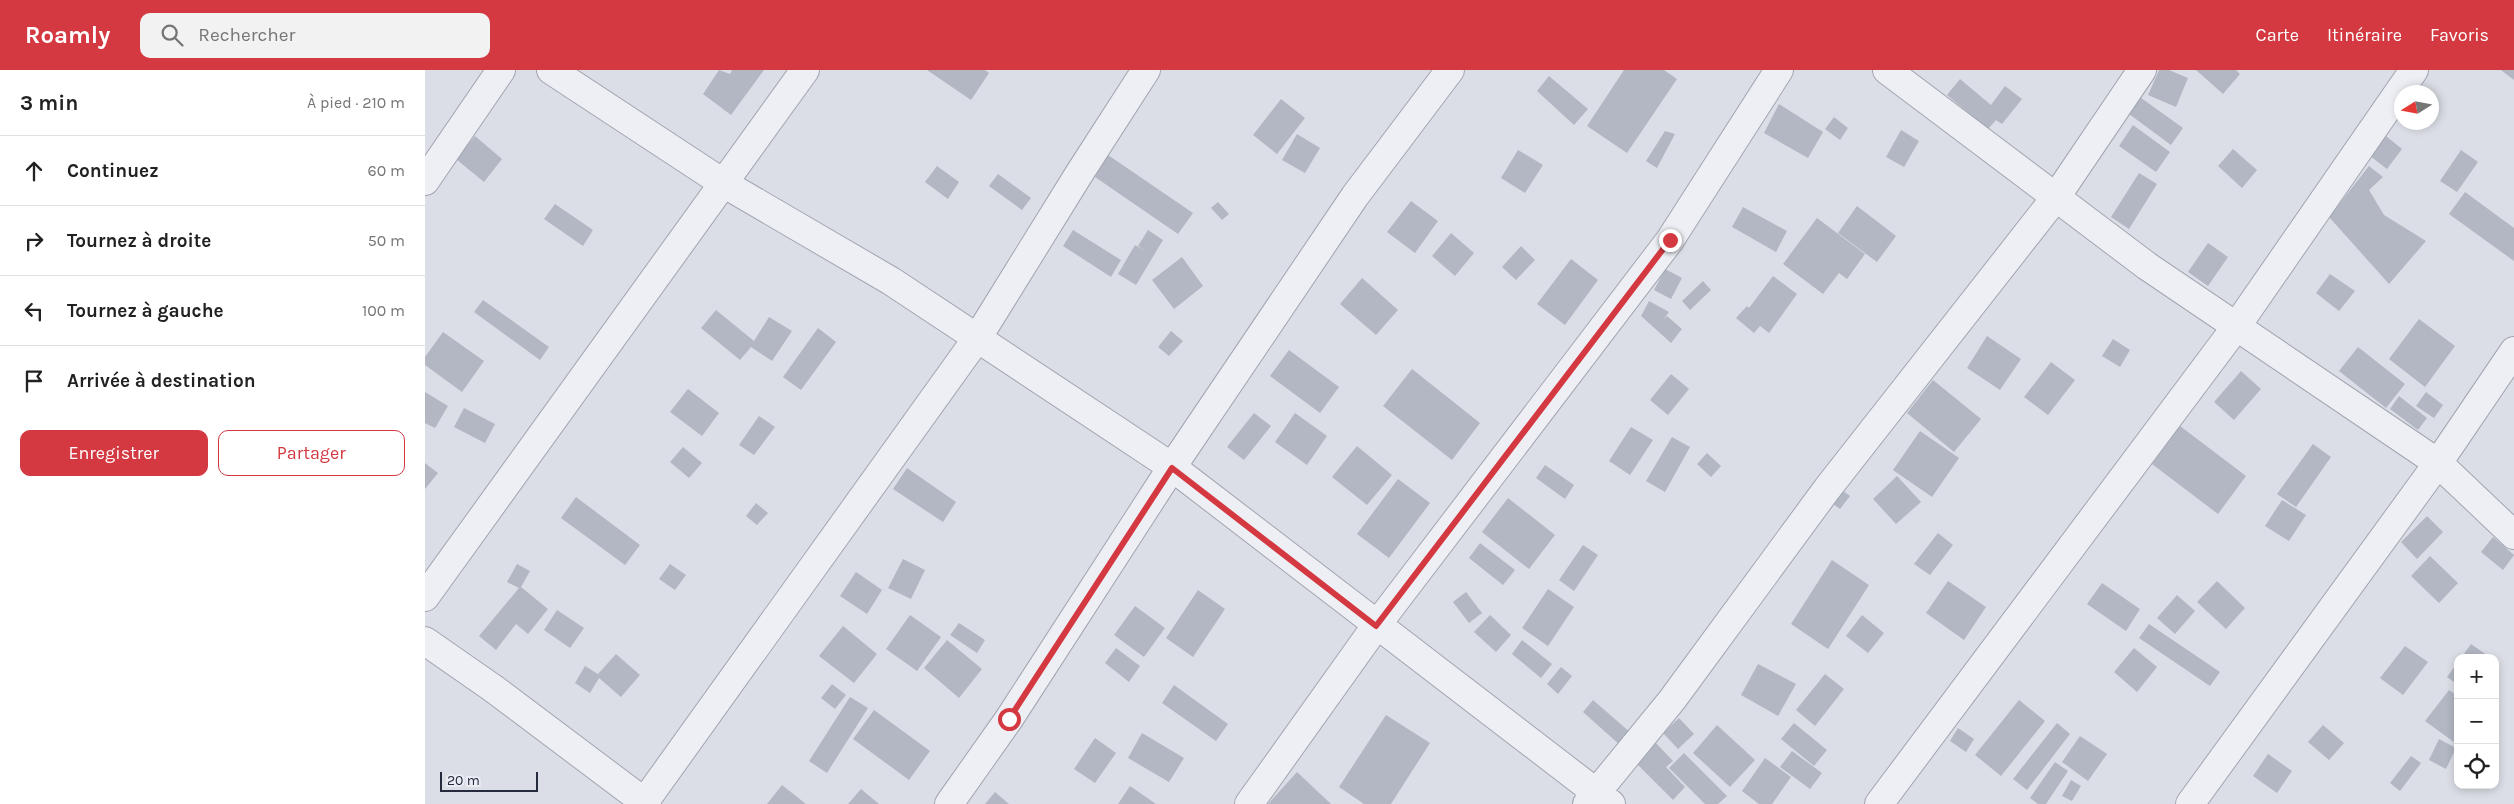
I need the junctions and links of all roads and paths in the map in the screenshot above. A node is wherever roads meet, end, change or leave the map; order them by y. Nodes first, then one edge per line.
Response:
1 (501, 70) edge
2 (551, 70) edge
3 (805, 70) edge
4 (1146, 70) edge
5 (1450, 70) edge
6 (1779, 70) edge
7 (1887, 70) edge
8 (2142, 70) edge
9 (2414, 70) edge
10 (425, 181) edge
11 (723, 183) junction
12 (2056, 197) junction
13 (2236, 327) junction
14 (978, 337) junction
15 (2514, 351) edge
16 (2438, 464) junction
17 (1172, 468) junction
18 (2514, 535) edge
19 (425, 597) edge
20 (1376, 626) junction
21 (425, 641) edge
22 (1598, 801) edge
23 (645, 803) edge
24 (949, 804) edge
25 (1249, 804) edge
26 (1879, 804) edge
27 (2189, 804) edge

1 - 10 street
2 - 11 street
3 - 11 street
4 - 14 street
5 - 17 street
6 - 20 street
7 - 12 street
8 - 12 street
9 - 13 street
11 - 14 street
11 - 19 street
12 - 13 street
12 - 22 street
13 - 16 street
13 - 26 street
14 - 17 street
14 - 23 street
15 - 16 street
16 - 18 street
16 - 27 street
17 - 20 street
17 - 24 street
20 - 22 street
20 - 25 street
21 - 23 street

